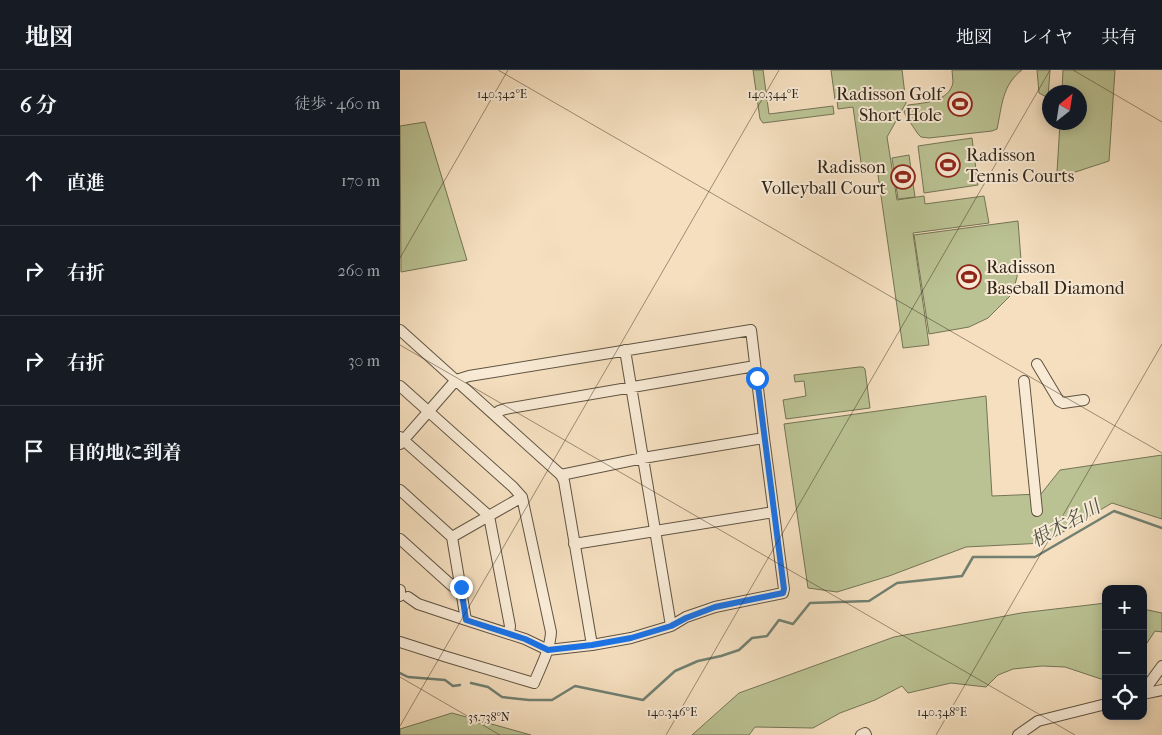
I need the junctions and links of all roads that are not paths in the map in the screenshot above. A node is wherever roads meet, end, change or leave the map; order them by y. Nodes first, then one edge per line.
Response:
1 (400, 330) edge
2 (625, 350) junction
3 (1037, 364) dead end
4 (755, 366) junction
5 (456, 380) junction
6 (1024, 381) dead end
7 (400, 386) edge
8 (631, 387) junction
9 (1084, 400) dead end
10 (428, 410) junction
11 (495, 415) junction
12 (764, 438) junction
13 (401, 440) edge
14 (643, 458) junction
15 (561, 475) junction
16 (400, 490) edge
17 (522, 497) junction
18 (1037, 511) dead end
19 (774, 512) junction
20 (489, 516) junction
21 (655, 531) junction
22 (452, 537) junction
23 (400, 540) edge
24 (574, 544) junction
25 (461, 587) junction
26 (403, 594) edge
27 (466, 620) junction
28 (671, 626) junction
29 (509, 634) junction
30 (400, 642) edge
31 (592, 645) junction
32 (548, 650) junction
33 (1162, 666) edge
34 (1147, 687) edge
35 (1162, 690) edge
36 (1147, 692) edge
37 (1102, 705) edge
38 (861, 735) edge
39 (866, 735) edge
40 (1018, 735) edge

1 - 5 street
2 - 4 street
2 - 5 street
2 - 8 street
3 - 9 street
4 - 8 street
4 - 12 street
5 - 10 street
5 - 11 street
6 - 18 street
7 - 10 street
8 - 11 street
8 - 14 street
10 - 13 street
10 - 17 street
11 - 15 street
12 - 14 street
12 - 19 street
13 - 20 street
14 - 15 street
14 - 21 street
15 - 24 street
16 - 22 street
17 - 20 street
17 - 32 street
19 - 21 street
19 - 28 street
20 - 22 street
20 - 29 street
21 - 24 street
21 - 28 street
22 - 25 street
23 - 25 street
24 - 31 street
25 - 27 street
26 - 27 street
27 - 29 street
28 - 31 street
29 - 32 street
30 - 32 street
31 - 32 street
33 - 34 street
35 - 36 street
37 - 40 street
38 - 39 street

